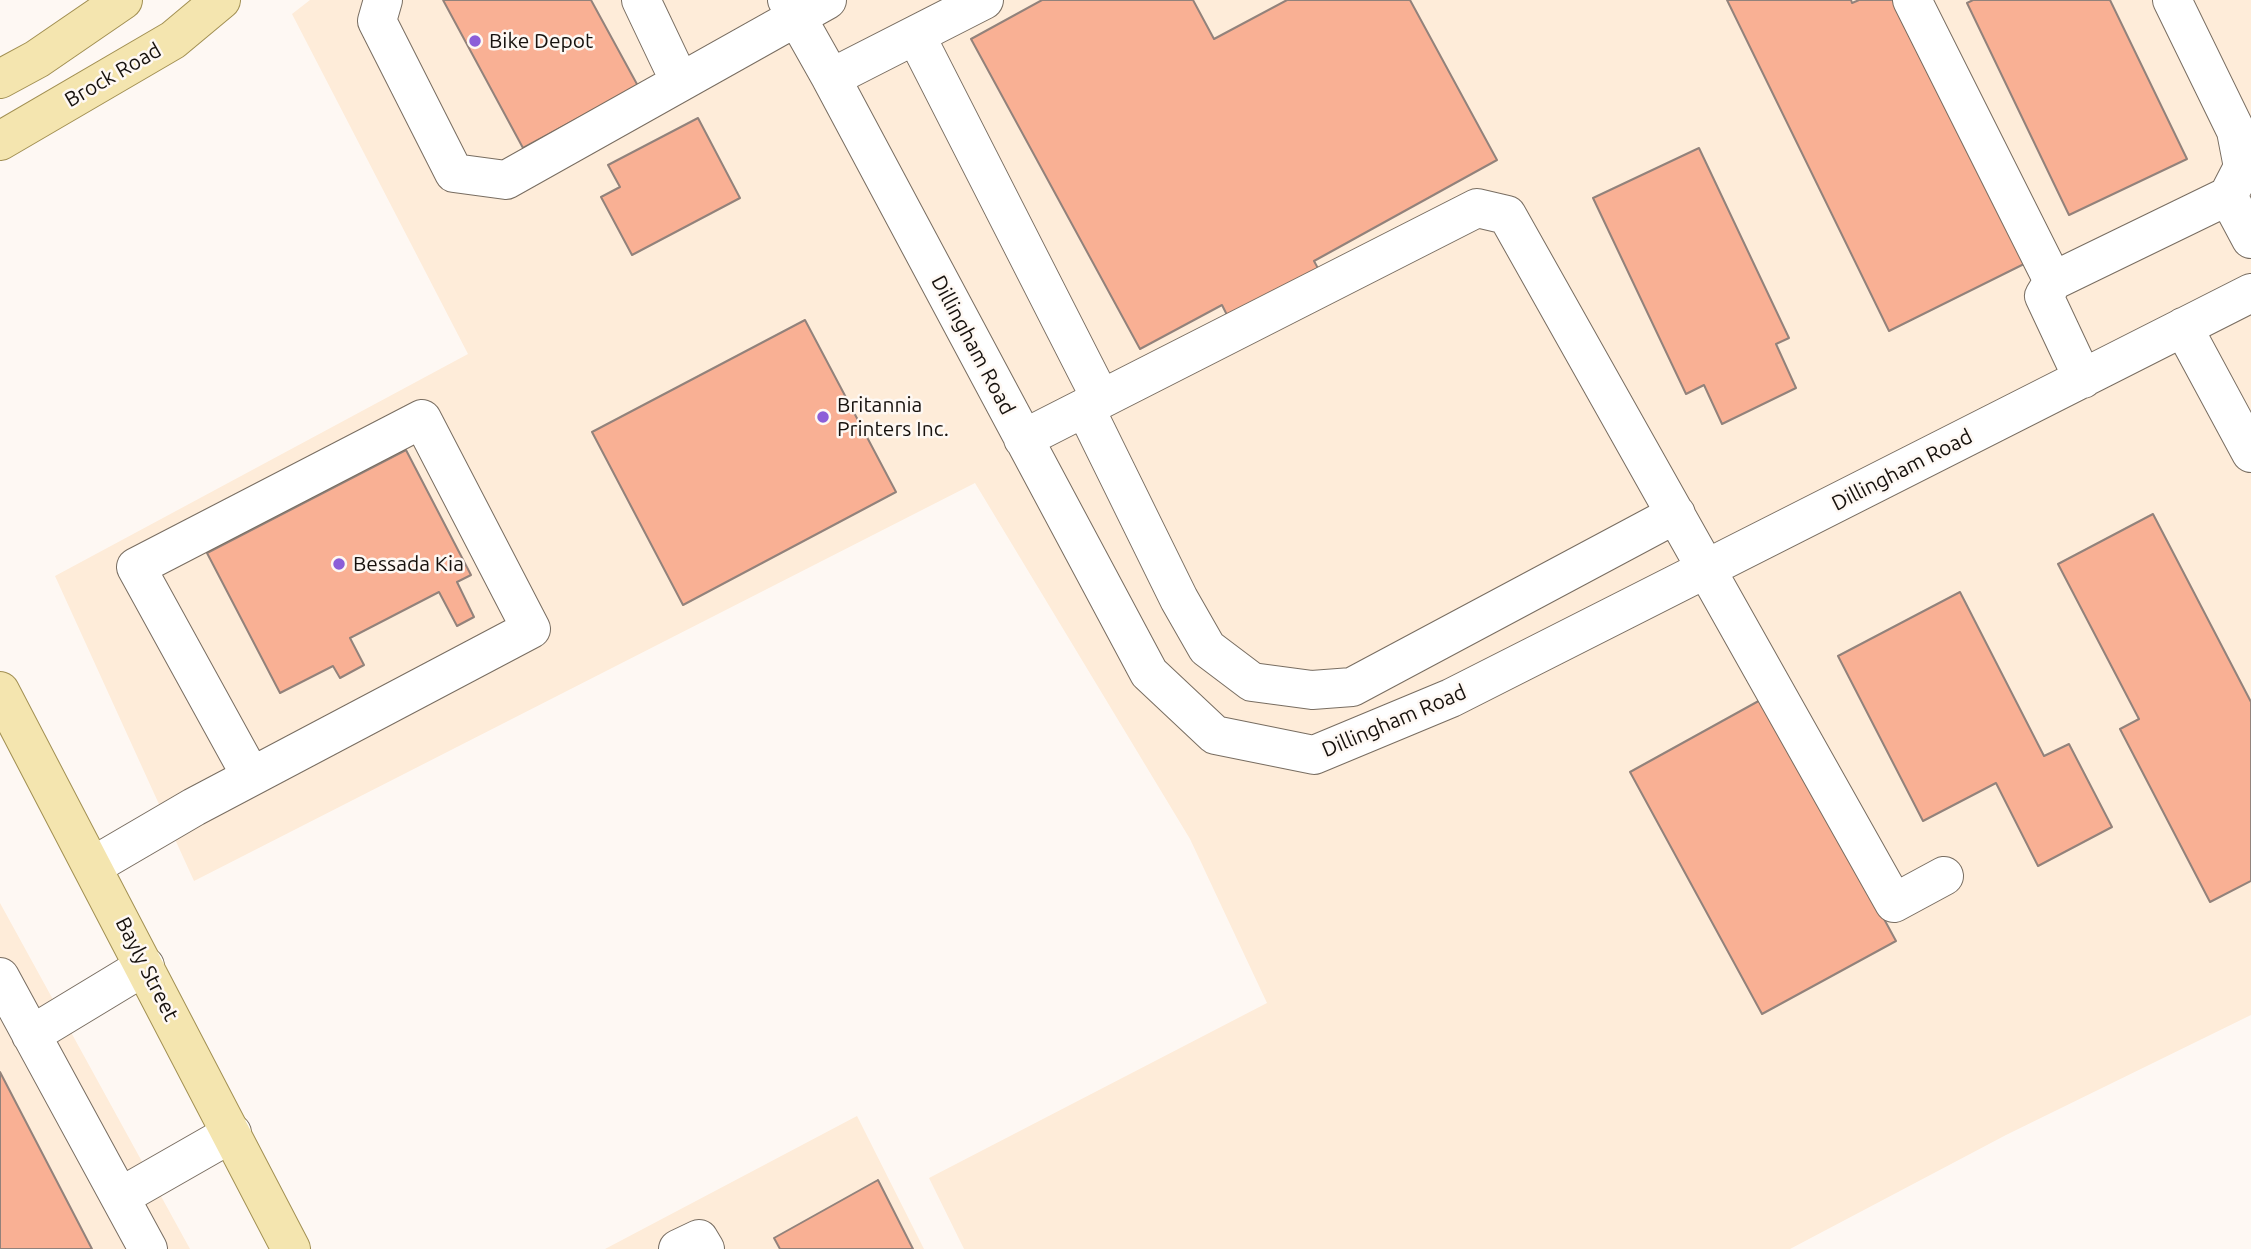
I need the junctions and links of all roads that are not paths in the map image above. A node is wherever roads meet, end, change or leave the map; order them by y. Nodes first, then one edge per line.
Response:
1 (123, 0) edge
2 (220, 0) edge
3 (383, 0) edge
4 (641, 0) edge
5 (984, 0) edge
6 (1912, 0) edge
7 (2172, 0) edge
8 (804, 5) edge
9 (916, 36) junction
10 (37, 59) junction
11 (0, 72) edge
12 (831, 78) junction
13 (0, 79) edge
14 (680, 82) junction
15 (0, 141) edge
16 (2228, 196) junction
17 (2251, 239) edge
18 (2053, 281) junction
19 (2251, 293) edge
20 (2183, 327) junction
21 (2083, 379) junction
22 (1093, 404) junction
23 (1023, 439) junction
24 (2251, 453) edge
25 (1676, 514) junction
26 (1707, 569) junction
27 (0, 691) edge
28 (251, 776) junction
29 (93, 866) junction
30 (1944, 876) dead end
31 (145, 966) junction
32 (0, 977) edge
33 (31, 1035) junction
34 (232, 1133) junction
35 (120, 1197) junction
36 (148, 1249) edge
37 (291, 1249) edge
38 (678, 1249) edge
39 (705, 1249) edge

1 - 10 main road
2 - 15 main road, Brock Road
3 - 14 street
4 - 14 street
5 - 9 street
6 - 18 street
7 - 16 street
8 - 12 street, Dillingham Road
8 - 14 street
9 - 12 street
9 - 22 street
10 - 11 main road
10 - 13 main road
12 - 23 street, Dillingham Road
16 - 17 street
16 - 18 street
18 - 21 street
19 - 20 street, Dillingham Road
20 - 21 street, Dillingham Road
20 - 24 street
21 - 26 street, Dillingham Road
22 - 23 street
22 - 25 street
22 - 25 street
23 - 26 street, Dillingham Road
25 - 26 street
26 - 30 street
27 - 29 main road, Bayly Street
28 - 28 street
28 - 29 street
29 - 31 main road, Bayly Street
31 - 33 street
31 - 34 main road, Bayly Street
32 - 33 street
33 - 35 street
34 - 35 street
34 - 37 main road, Bayly Street
35 - 36 street
38 - 39 street

